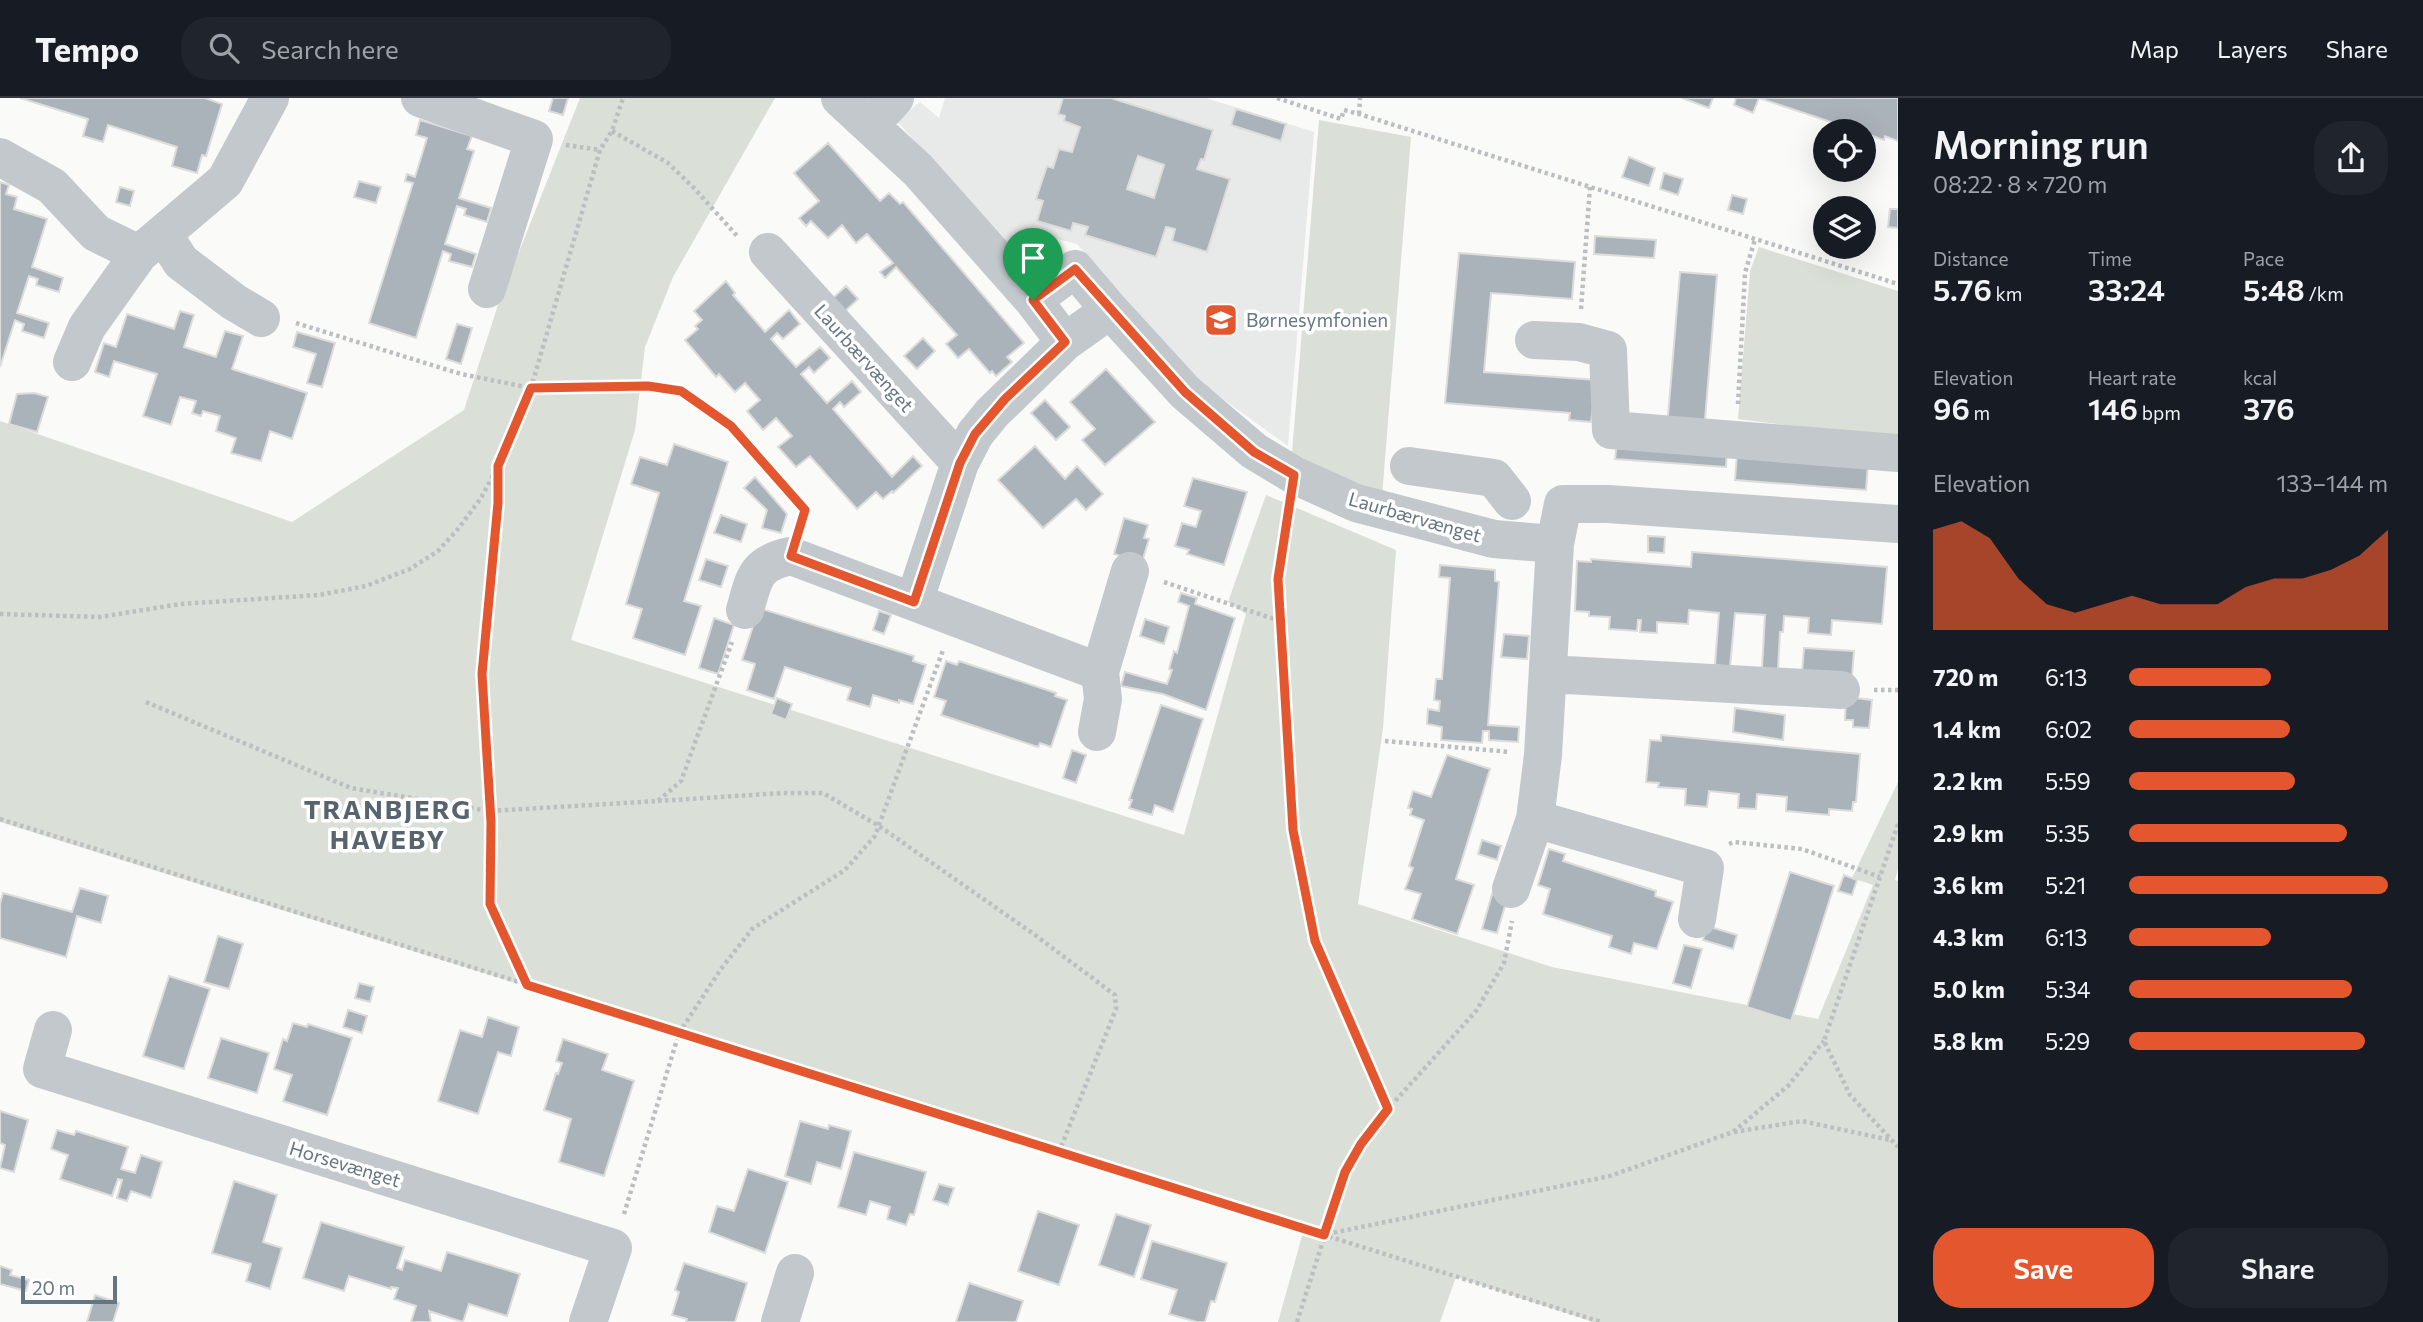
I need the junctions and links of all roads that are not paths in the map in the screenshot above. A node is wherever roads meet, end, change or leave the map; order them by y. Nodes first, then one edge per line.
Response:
1 (270, 98) edge
2 (420, 98) edge
3 (840, 98) edge
4 (895, 98) edge
5 (870, 125) junction
6 (0, 157) edge
7 (151, 244) junction
8 (768, 253) road end
9 (487, 289) dead end
10 (1033, 300) junction
11 (1110, 310) junction
12 (261, 318) road end
13 (1534, 340) dead end
14 (1065, 342) junction
15 (72, 362) dead end
16 (1898, 453) edge
17 (960, 463) junction
18 (1409, 466) dead end
19 (1512, 501) junction
20 (1563, 504) junction
21 (1898, 524) edge
22 (1494, 539) junction
23 (1555, 544) junction
24 (1130, 571) road end
25 (914, 602) junction
26 (745, 610) road end
27 (1100, 672) junction
28 (1548, 674) junction
29 (1841, 690) dead end
30 (1097, 732) dead end
31 (1535, 819) junction
32 (1511, 889) dead end
33 (1697, 919) dead end
34 (53, 1030) dead end
35 (795, 1273) dead end
36 (588, 1322) edge
37 (780, 1322) edge

1 - 7 street
2 - 9 street
3 - 5 street
4 - 5 street
5 - 10 street
6 - 7 street
7 - 12 street
7 - 15 street
8 - 17 street, Laurbærvænget
10 - 11 street, Laurbærvænget
10 - 14 street
11 - 14 street
11 - 22 street, Laurbærvænget
13 - 16 street
14 - 17 street
17 - 25 street
18 - 19 street
19 - 20 street
19 - 22 street, Laurbærvænget
20 - 21 street
20 - 23 street
22 - 23 street, Laurbærvænget
23 - 28 street
24 - 27 street
25 - 26 street
25 - 27 street
27 - 30 street
28 - 29 street
28 - 31 street
31 - 32 street
31 - 33 street
34 - 36 street, Horsevænget
35 - 37 street

